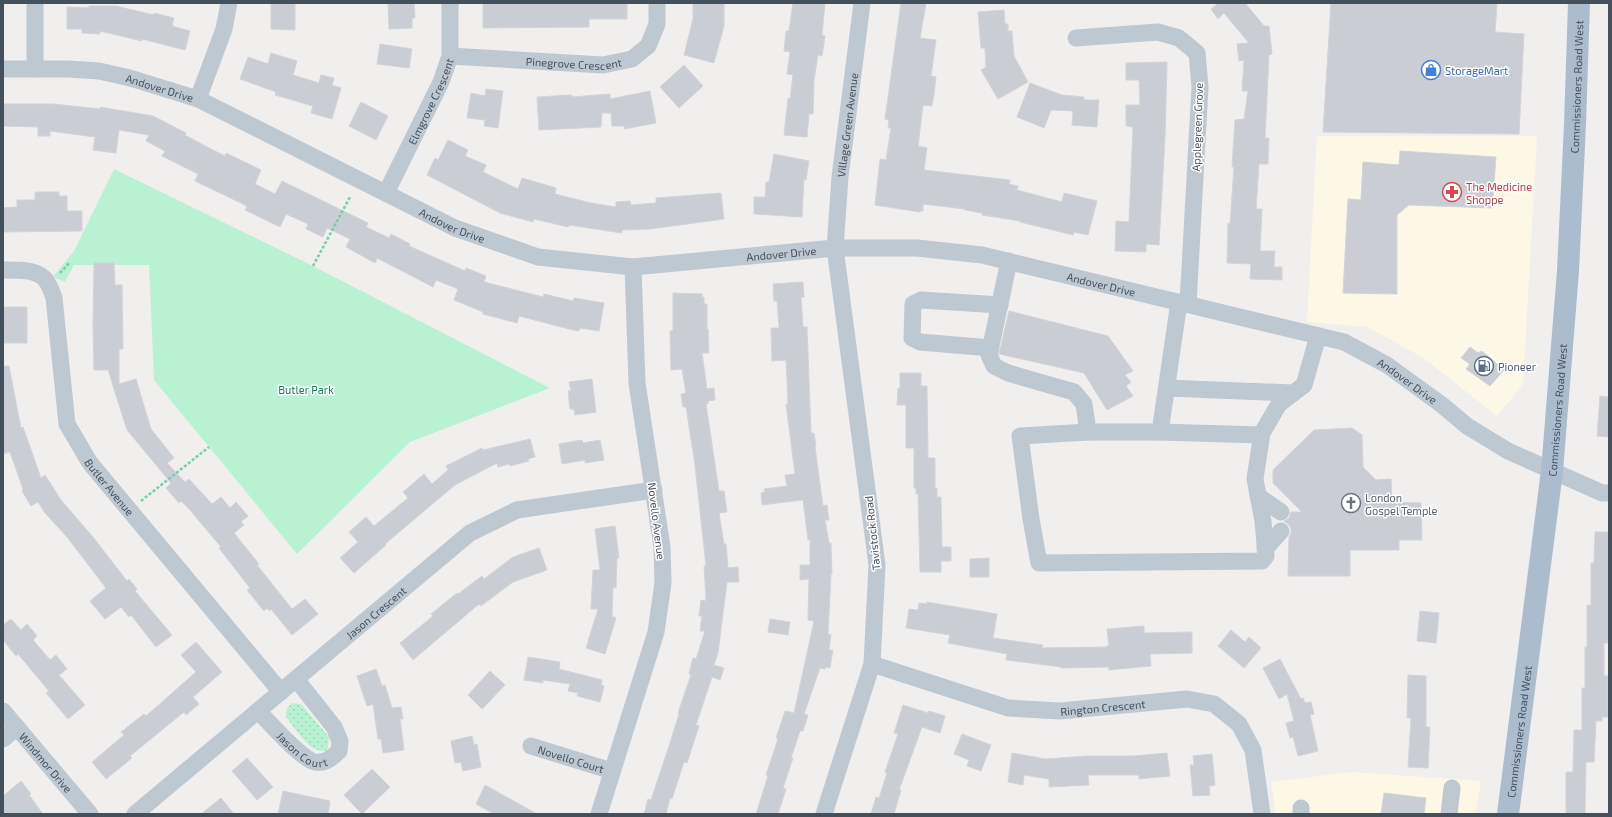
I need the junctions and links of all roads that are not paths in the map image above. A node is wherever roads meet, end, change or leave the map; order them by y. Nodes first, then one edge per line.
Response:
1 (35, 3) edge
2 (229, 3) edge
3 (450, 3) edge
4 (657, 3) edge
5 (862, 3) edge
6 (1579, 3) edge
7 (1076, 38) dead end
8 (450, 56) junction
9 (3, 69) edge
10 (35, 69) junction
11 (198, 99) junction
12 (386, 193) junction
13 (835, 248) junction
14 (1009, 261) junction
15 (633, 267) junction
16 (3, 270) edge
17 (1184, 303) junction
18 (1000, 305) junction
19 (1318, 336) junction
20 (991, 348) junction
21 (1167, 388) junction
22 (1293, 393) junction
23 (1088, 432) junction
24 (1160, 432) junction
25 (1261, 435) junction
26 (1552, 471) junction
27 (654, 490) junction
28 (1609, 493) edge
29 (1258, 496) junction
30 (1281, 512) dead end
31 (1281, 531) dead end
32 (1265, 549) junction
33 (872, 664) junction
34 (296, 679) junction
35 (281, 692) junction
36 (3, 710) edge
37 (258, 711) junction
38 (17, 728) junction
39 (3, 739) edge
40 (531, 746) dead end
41 (612, 771) junction
42 (1452, 788) dead end
43 (90, 814) edge
44 (135, 814) edge
45 (599, 814) edge
46 (824, 814) edge
47 (1262, 814) edge
48 (1449, 814) edge
49 (1508, 814) edge

1 - 10 street
2 - 11 street
3 - 8 street, Elmgrove Crescent
4 - 8 street, Pinegrove Crescent
5 - 13 street, Village Green Avenue
6 - 26 main road, Commissioners Road West
7 - 17 street, Applegreen Grove
8 - 12 street, Elmgrove Crescent
9 - 10 street, Andover Drive
10 - 11 street, Andover Drive
11 - 12 street, Andover Drive
12 - 15 street, Andover Drive
13 - 14 street, Andover Drive
13 - 15 street, Andover Drive
13 - 33 street, Tavistock Road
14 - 17 street, Andover Drive
14 - 18 street
15 - 27 street, Novello Avenue
16 - 35 street, Butler Avenue
17 - 19 street, Andover Drive
17 - 21 street, Applegreen Grove
18 - 20 street
18 - 20 street
19 - 22 street
19 - 26 street, Andover Drive
20 - 23 street
21 - 22 street
21 - 24 street, Applegreen Grove
22 - 25 street
23 - 24 street
23 - 32 street
24 - 25 street
25 - 29 street
26 - 28 street, Andover Drive
26 - 49 main road, Commissioners Road West
27 - 34 street, Jason Crescent
27 - 41 street, Novello Avenue
29 - 30 street
29 - 32 street
31 - 32 street
33 - 46 street, Tavistock Road
33 - 47 street, Rington Crescent
34 - 35 street, Jason Crescent
34 - 37 street, Jason Court
35 - 37 street, Jason Crescent
36 - 38 street, Windmor Drive
37 - 44 street, Jason Crescent
38 - 39 street
38 - 43 street, Windmor Drive
40 - 41 street, Novello Court
41 - 45 street, Novello Avenue
42 - 48 street

